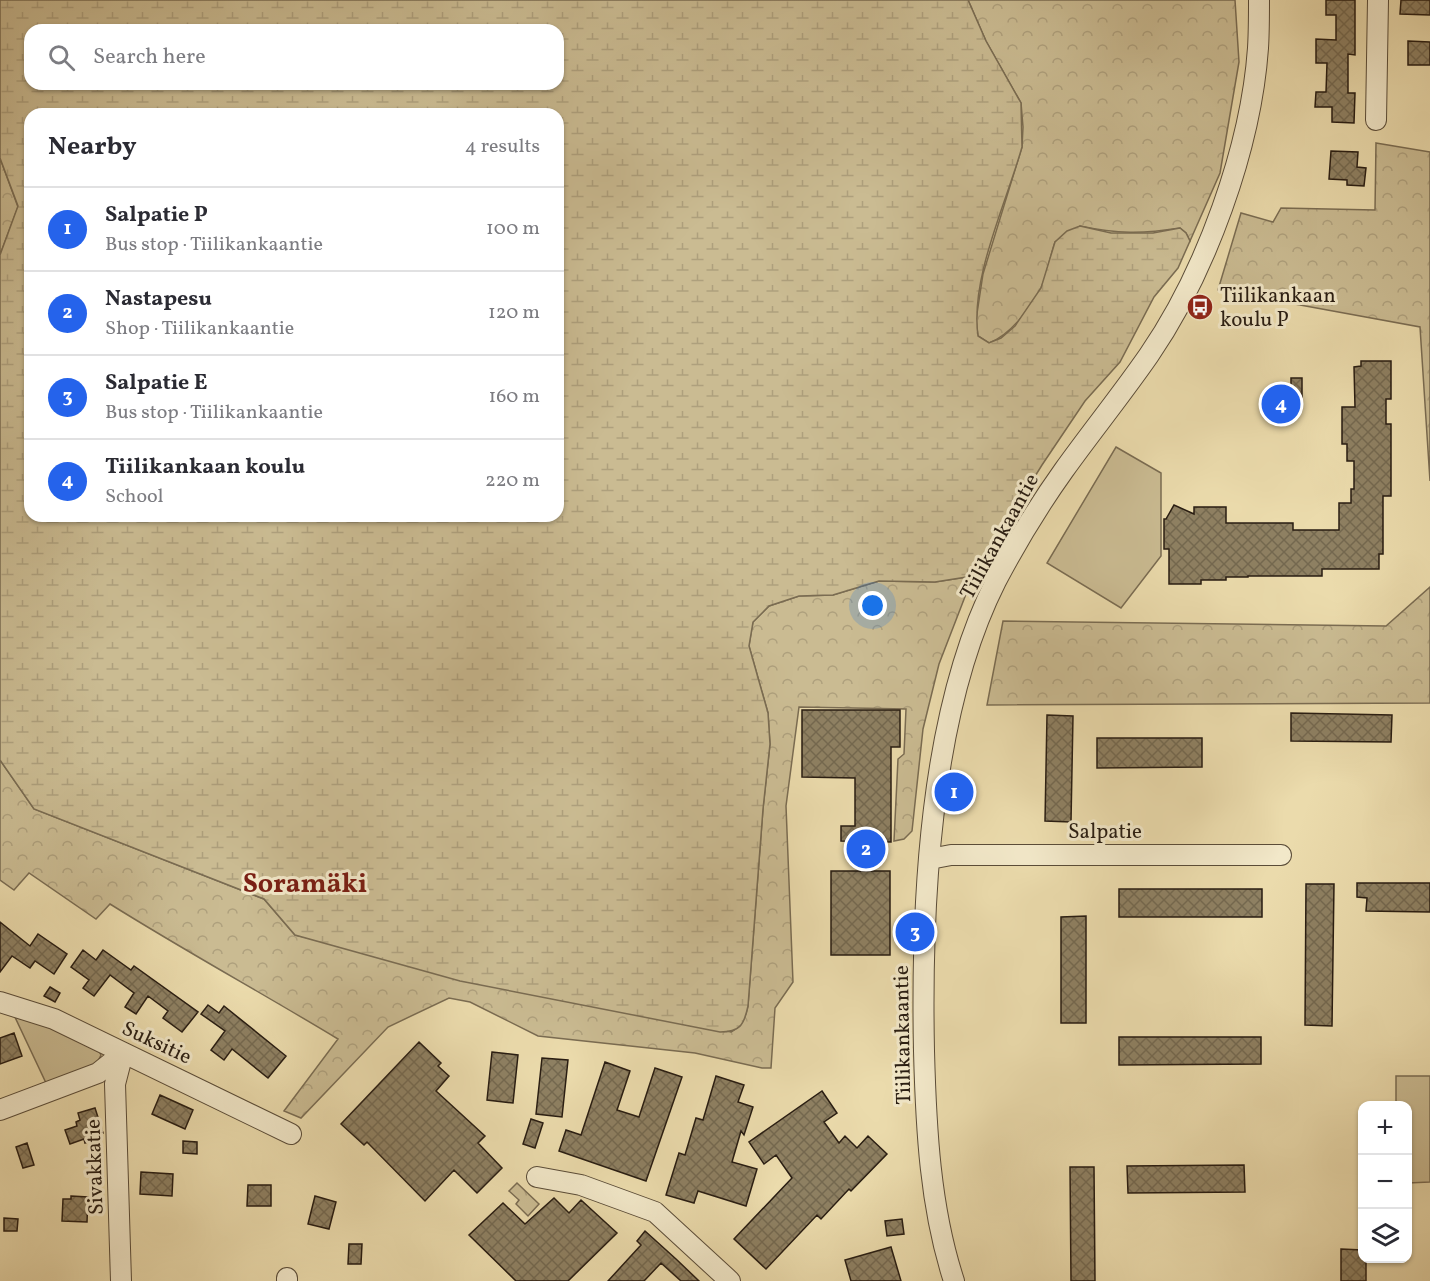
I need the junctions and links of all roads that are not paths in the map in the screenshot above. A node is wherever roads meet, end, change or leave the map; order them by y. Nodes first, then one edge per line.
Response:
1 (1259, 0) edge
2 (1378, 0) edge
3 (1376, 120) dead end
4 (1281, 855) dead end
5 (930, 859) junction
6 (0, 1002) edge
7 (123, 1053) junction
8 (0, 1110) edge
9 (291, 1134) dead end
10 (537, 1177) dead end
11 (121, 1281) edge
12 (730, 1281) edge
13 (954, 1281) edge

1 - 5 street, Tiilikankaantie
2 - 3 street
4 - 5 street, Salpatie
5 - 13 street, Tiilikankaantie
6 - 7 street, Suksitie
7 - 8 street
7 - 9 street, Suksitie
7 - 11 street, Sivakkatie
10 - 12 street

